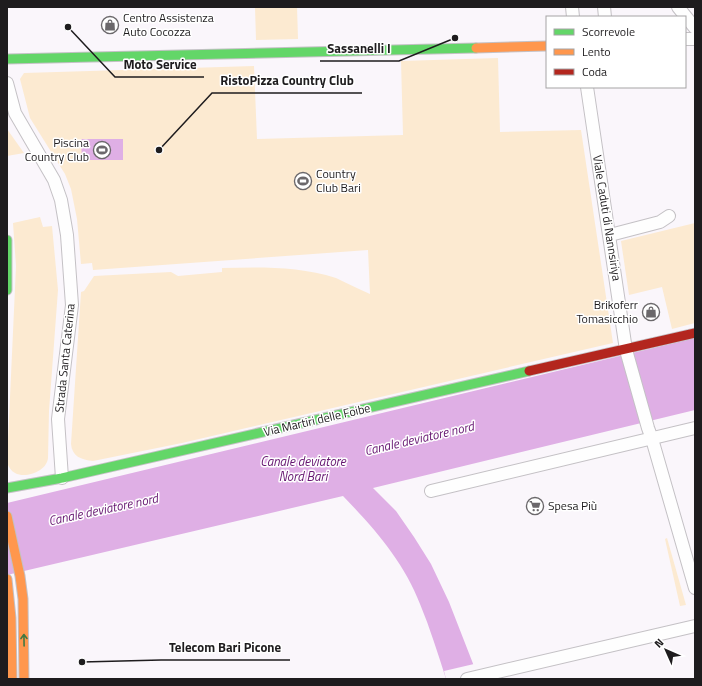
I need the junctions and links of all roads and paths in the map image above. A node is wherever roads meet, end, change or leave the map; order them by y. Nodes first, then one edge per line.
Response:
1 (678, 7) edge
2 (685, 16) edge
3 (686, 17) edge
4 (695, 28) edge
5 (546, 46) edge
6 (7, 59) edge
7 (7, 83) edge
8 (587, 88) edge
9 (669, 216) dead end
10 (610, 235) junction
11 (7, 240) edge
12 (7, 290) edge
13 (695, 333) edge
14 (626, 350) junction
15 (695, 428) edge
16 (650, 433) junction
17 (62, 478) junction
18 (7, 488) edge
19 (431, 491) dead end
20 (7, 516) edge
21 (7, 579) edge
22 (695, 588) edge
23 (695, 626) edge
24 (472, 678) edge
25 (12, 679) edge
26 (24, 679) edge

1 - 2 street
3 - 4 street
5 - 6 street
7 - 17 street, Strada Santa Caterina
8 - 10 street, Viale Caduti di Nannsiriya
9 - 10 street
10 - 14 street, Viale Caduti di Nannsiriya
11 - 12 street
13 - 14 street, Via Martiri delle Foibe
14 - 16 street
14 - 17 street, Via Martiri delle Foibe
15 - 16 street
16 - 19 street
16 - 22 street
17 - 18 street, Via Martiri delle Foibe
26 -> 20 street
21 - 25 street
23 - 24 street

